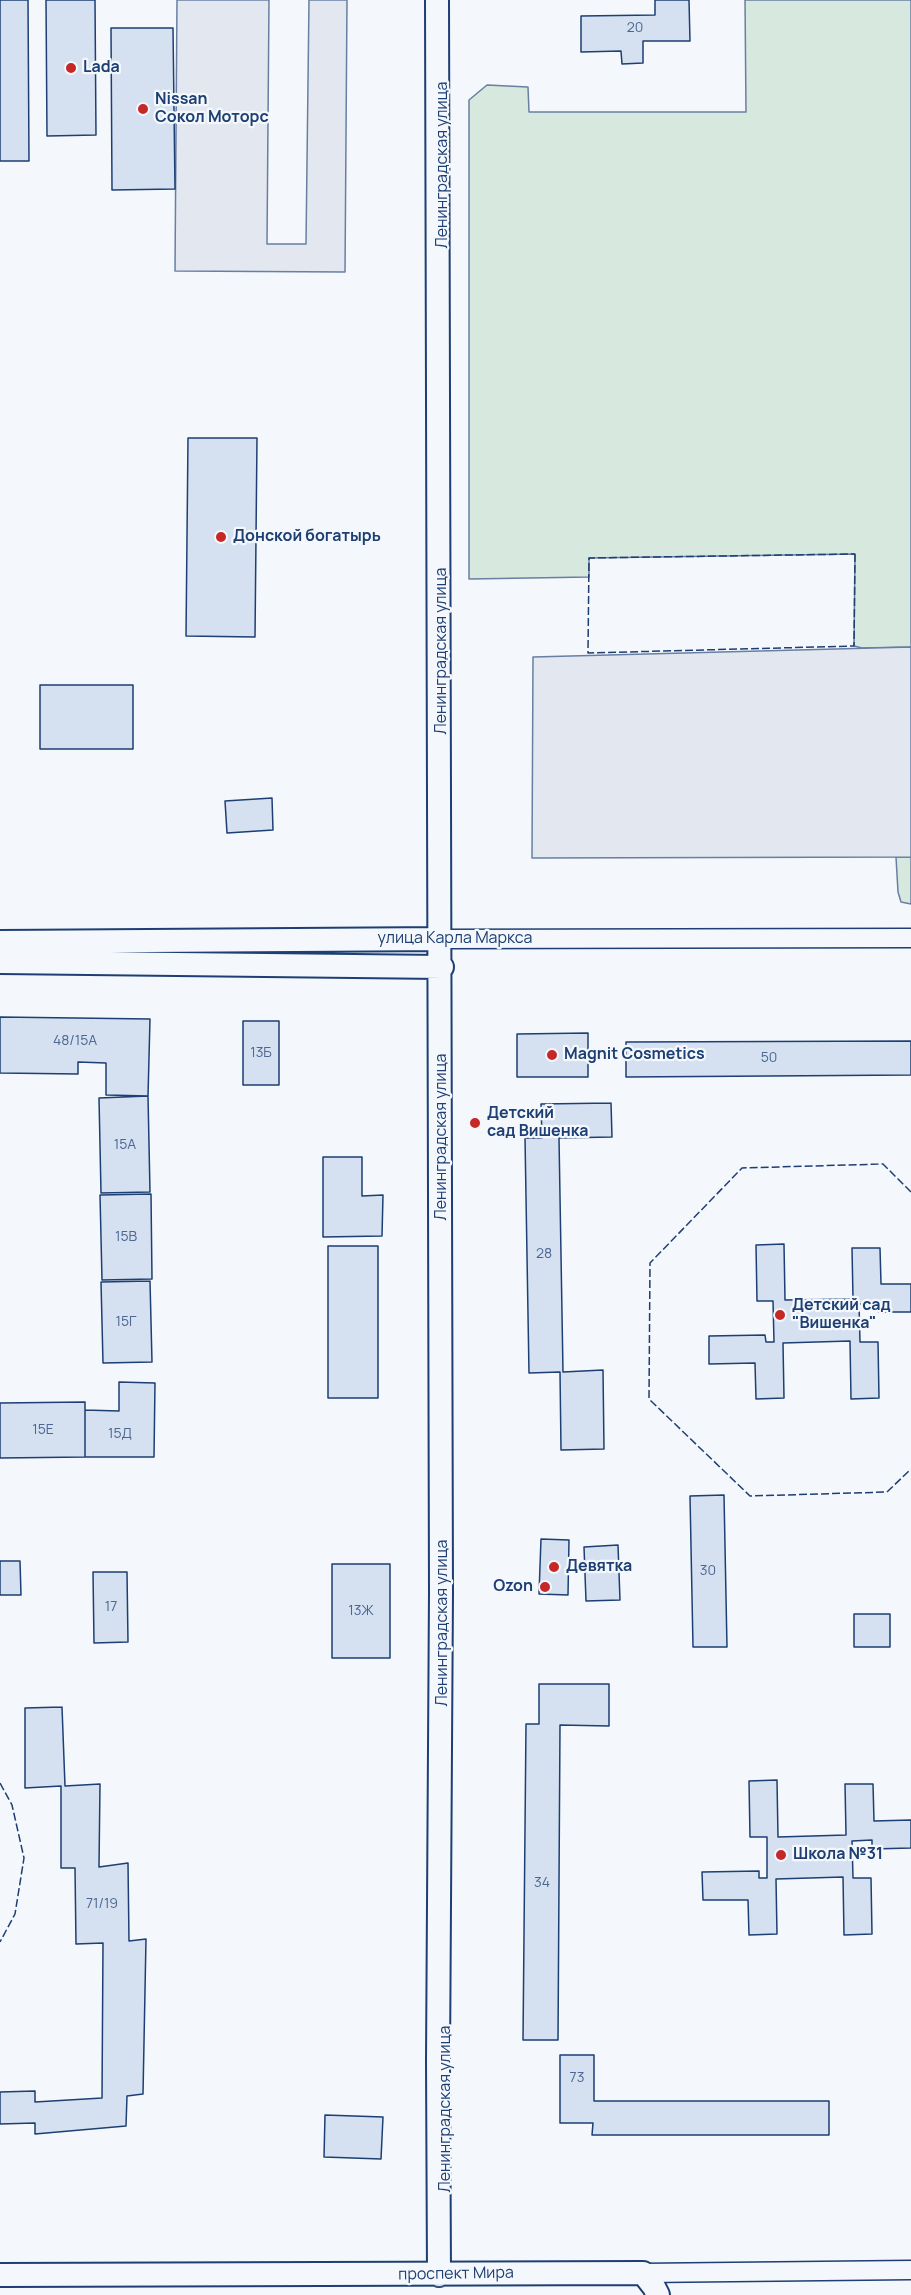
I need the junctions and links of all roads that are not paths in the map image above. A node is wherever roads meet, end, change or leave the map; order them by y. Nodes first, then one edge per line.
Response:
1 (440, 0) edge
2 (911, 938) edge
3 (441, 939) junction
4 (0, 942) edge
5 (0, 962) edge
6 (441, 967) junction
7 (911, 2270) edge
8 (642, 2273) junction
9 (443, 2274) junction
10 (0, 2275) edge
11 (50, 2275) junction
12 (35, 2295) edge
13 (658, 2295) edge

1 - 3 street, Ленинградская улица
2 - 3 street, улица Карла Маркса
3 - 4 street, улица Карла Маркса
3 - 6 street, Ленинградская улица
5 - 6 street, улица Карла Маркса
6 - 9 street, Ленинградская улица
7 - 8 street, проспект Мира
8 - 9 street, проспект Мира
8 - 13 street
9 - 11 street, проспект Мира
10 - 11 street, проспект Мира
11 - 12 street

